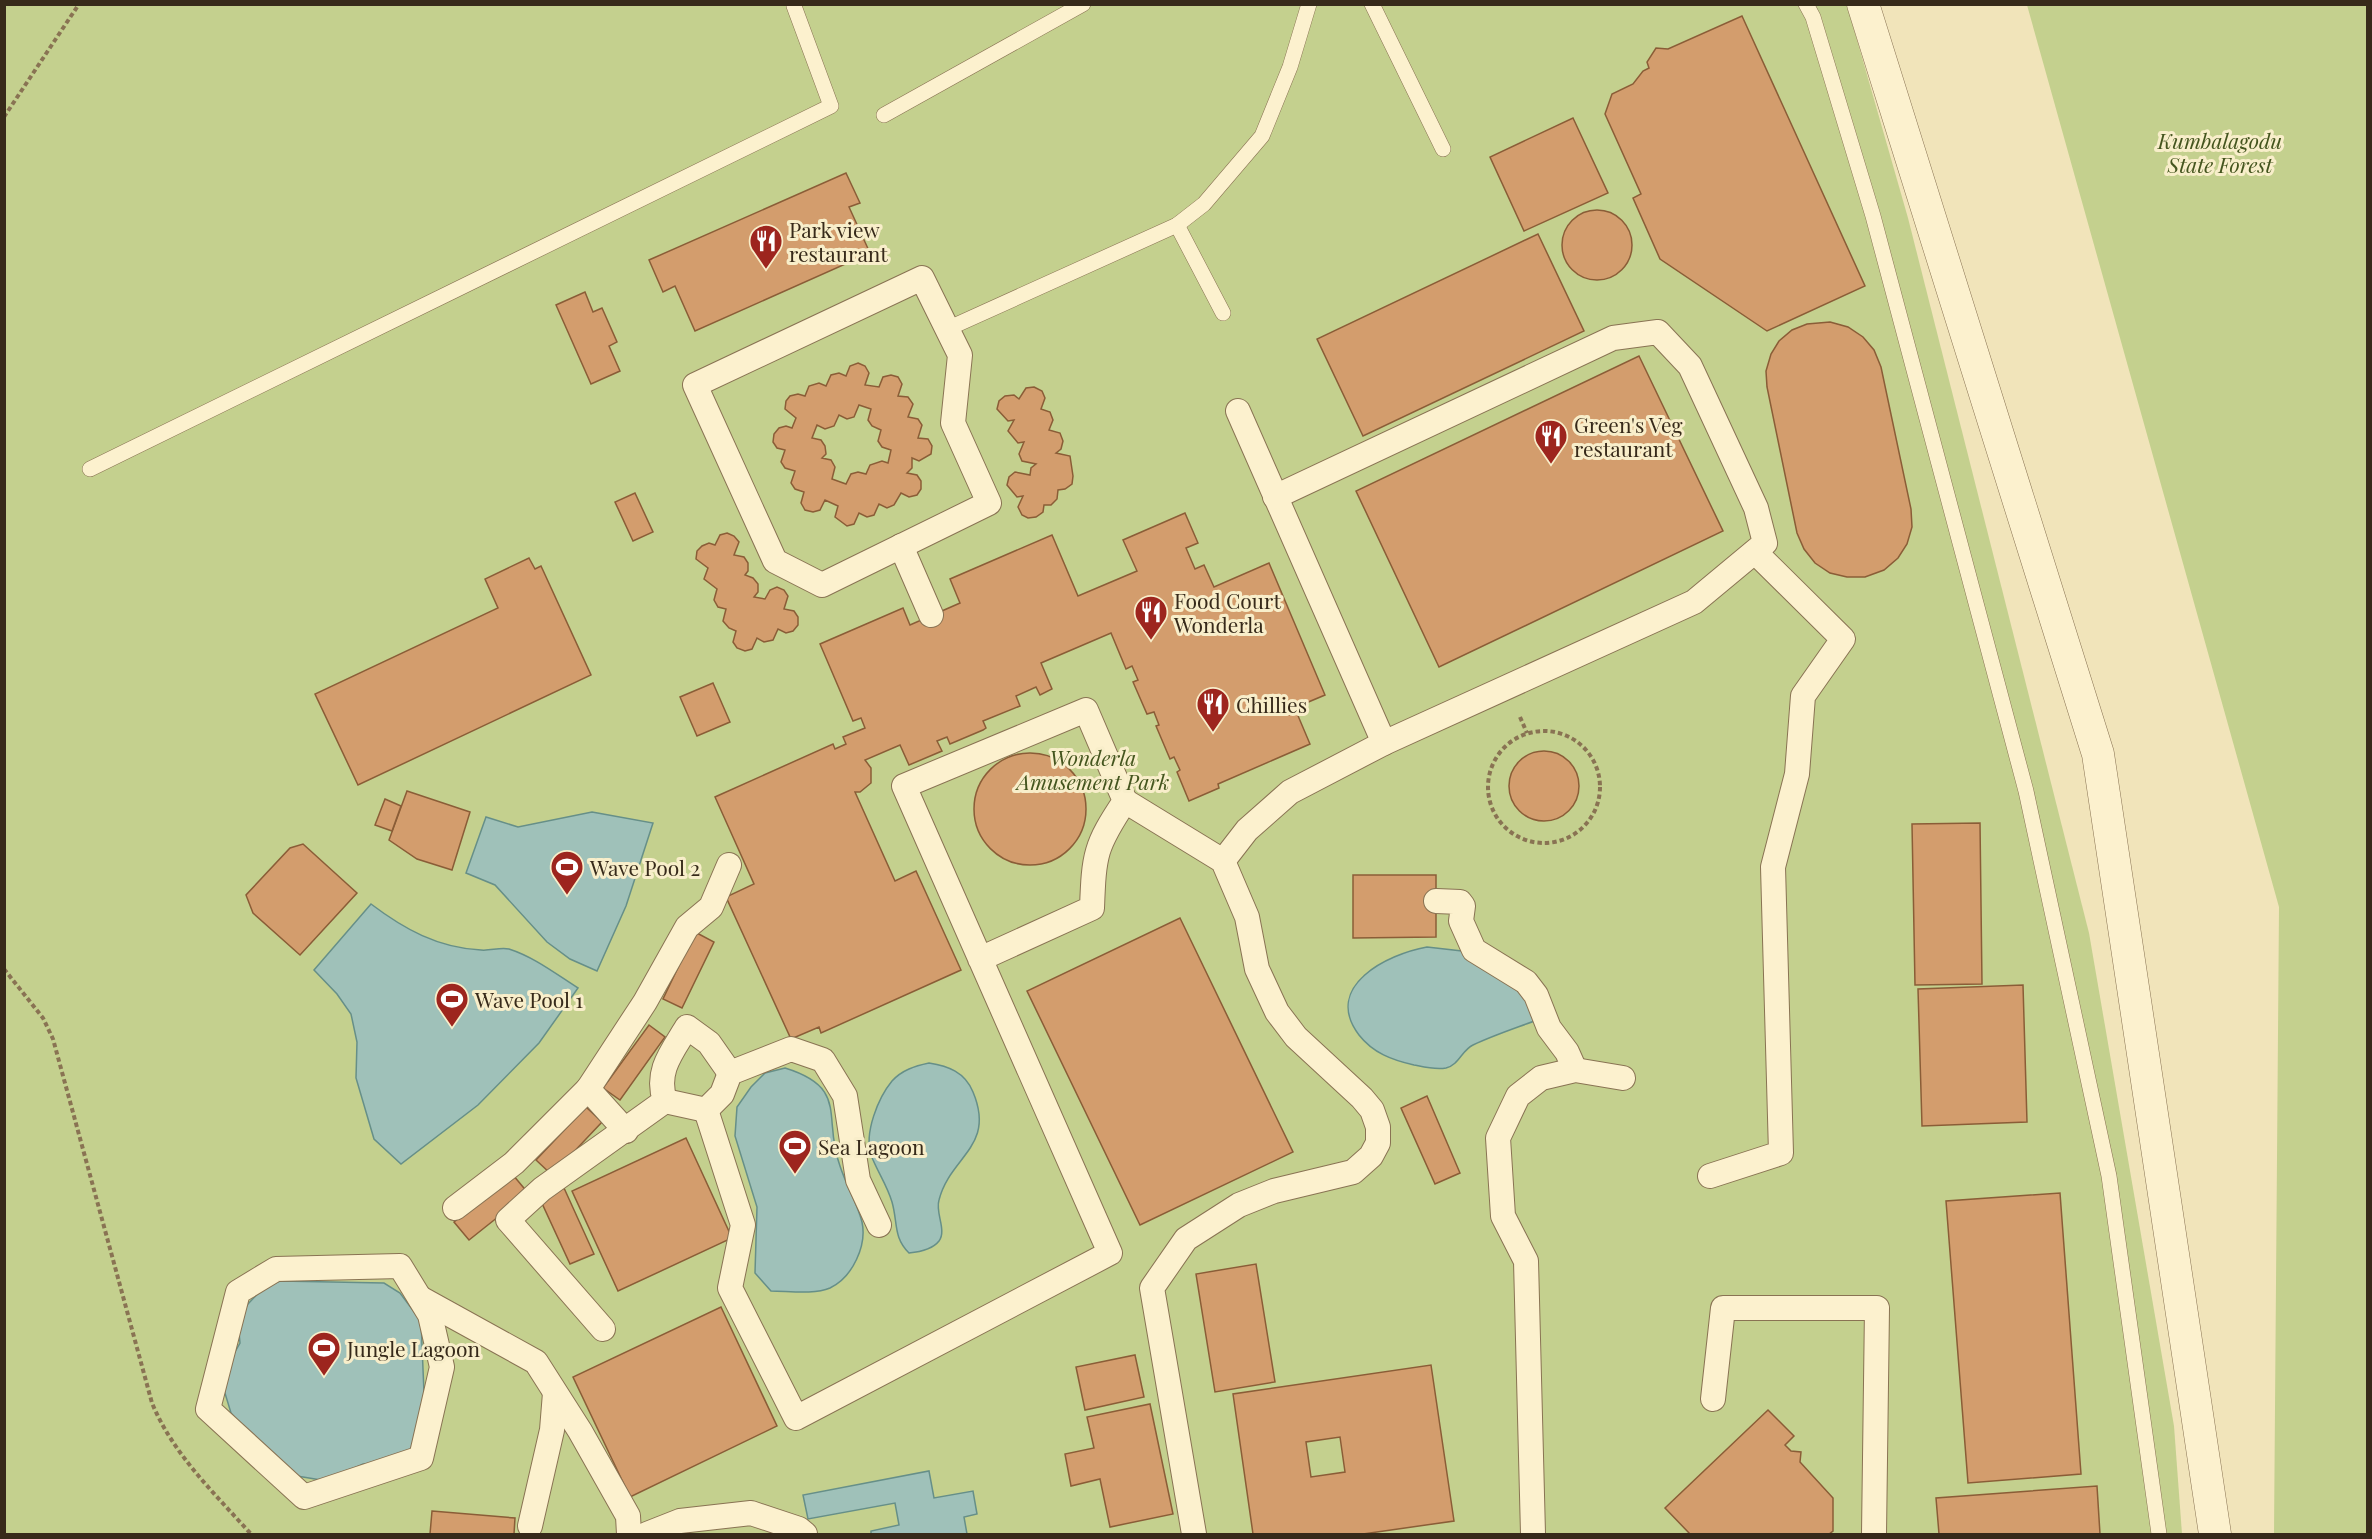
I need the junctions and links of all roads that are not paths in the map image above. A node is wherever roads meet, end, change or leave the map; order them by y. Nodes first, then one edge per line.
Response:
1 (1083, 4) edge
2 (1309, 4) edge
3 (1372, 4) edge
4 (1806, 4) edge
5 (1863, 4) edge
6 (794, 6) dead end
7 (884, 115) dead end
8 (1443, 149) dead end
9 (1176, 225) junction
10 (1223, 313) dead end
11 (947, 329) junction
12 (1238, 411) dead end
13 (90, 469) dead end
14 (1275, 497) junction
15 (901, 546) junction
16 (1755, 552) junction
17 (931, 615) dead end
18 (1384, 743) junction
19 (1125, 801) junction
20 (1223, 861) junction
21 (729, 865) dead end
22 (1436, 901) dead end
23 (980, 958) junction
24 (1575, 1070) junction
25 (730, 1073) junction
26 (1623, 1078) dead end
27 (588, 1089) junction
28 (665, 1101) junction
29 (706, 1110) junction
30 (626, 1131) junction
31 (514, 1163) junction
32 (1710, 1176) dead end
33 (542, 1189) junction
34 (455, 1208) dead end
35 (879, 1225) dead end
36 (420, 1298) junction
37 (603, 1329) dead end
38 (555, 1393) junction
39 (1713, 1399) dead end
40 (530, 1526) dead end
41 (629, 1534) edge
42 (647, 1534) edge
43 (805, 1534) edge
44 (1194, 1534) edge
45 (1533, 1534) edge
46 (1874, 1534) edge
47 (2159, 1534) edge
48 (2215, 1534) edge

1 - 7 lane
2 - 9 lane
3 - 8 lane
4 - 47 lane
5 - 48 street
6 - 13 lane
9 - 10 lane
9 - 11 lane
11 - 15 street
11 - 15 street
12 - 14 street
14 - 16 street
14 - 18 street
15 - 17 street
16 - 18 street
16 - 32 street
18 - 20 street
19 - 20 street
19 - 23 street
19 - 23 street
20 - 44 street
21 - 27 street
22 - 24 street
23 - 29 street
24 - 26 street
24 - 45 street
25 - 28 street
25 - 29 street
25 - 35 street
27 - 30 street
27 - 31 street
28 - 29 street
28 - 30 street
30 - 33 street
31 - 33 street
31 - 34 street
33 - 37 street
36 - 36 street
36 - 38 street
38 - 40 street
38 - 41 street
39 - 46 street
42 - 43 street

